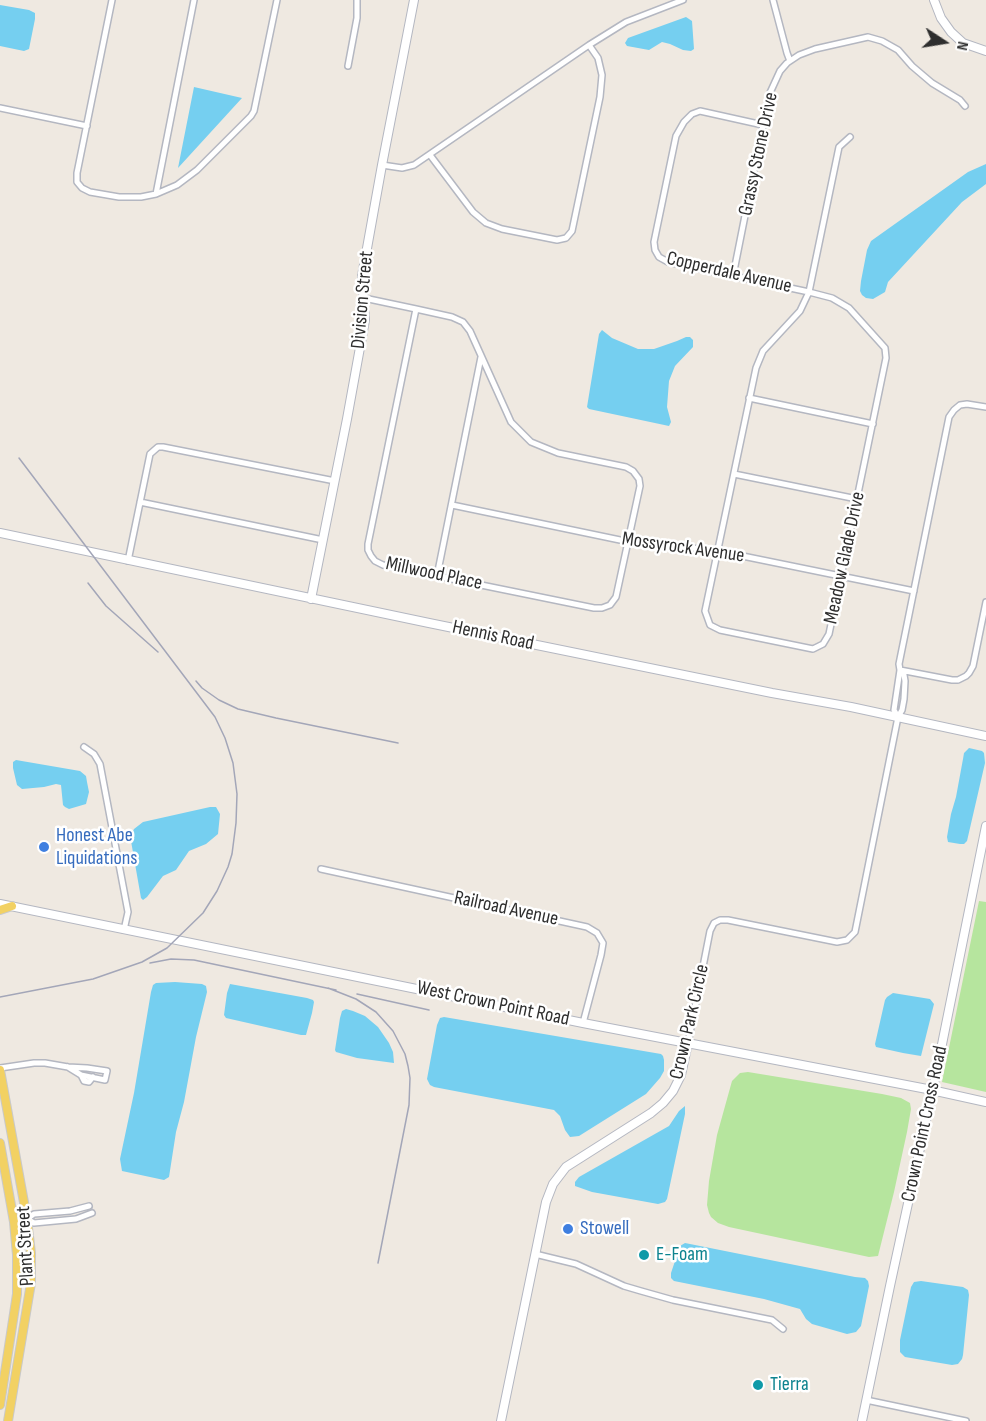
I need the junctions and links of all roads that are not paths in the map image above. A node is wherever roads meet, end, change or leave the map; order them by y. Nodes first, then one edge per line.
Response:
1 (112, 0) edge
2 (194, 0) edge
3 (277, 0) edge
4 (357, 0) edge
5 (414, 0) edge
6 (683, 0) edge
7 (774, 0) edge
8 (934, 0) edge
9 (589, 45) junction
10 (986, 51) edge
11 (790, 61) junction
12 (348, 66) dead end
13 (965, 106) dead end
14 (0, 108) edge
15 (763, 124) junction
16 (87, 126) junction
17 (850, 137) dead end
18 (430, 155) junction
19 (382, 165) junction
20 (156, 194) junction
21 (733, 276) junction
22 (809, 292) junction
23 (364, 298) junction
24 (416, 309) junction
25 (482, 357) junction
26 (750, 398) junction
27 (986, 407) edge
28 (873, 424) junction
29 (734, 474) junction
30 (334, 481) junction
31 (857, 499) junction
32 (140, 502) junction
33 (452, 505) junction
34 (0, 533) edge
35 (322, 540) junction
36 (628, 541) junction
37 (718, 551) junction
38 (128, 561) junction
39 (437, 576) junction
40 (842, 576) junction
41 (914, 591) junction
42 (311, 599) junction
43 (986, 602) edge
44 (900, 670) junction
45 (898, 717) junction
46 (986, 736) edge
47 (84, 747) dead end
48 (986, 826) edge
49 (321, 869) dead end
50 (0, 904) edge
51 (12, 906) junction
52 (0, 910) edge
53 (124, 930) junction
54 (583, 1023) junction
55 (688, 1042) junction
56 (68, 1067) junction
57 (0, 1069) edge
58 (933, 1090) junction
59 (3, 1092) edge
60 (986, 1102) edge
61 (0, 1143) edge
62 (89, 1206) dead end
63 (92, 1213) dead end
64 (27, 1220) junction
65 (14, 1222) junction
66 (535, 1254) junction
67 (783, 1329) dead end
68 (866, 1400) junction
69 (0, 1405) edge
70 (8, 1421) edge
71 (501, 1421) edge
72 (862, 1421) edge
73 (966, 1421) edge

1 - 16 street
2 - 20 street
3 - 20 street
4 - 12 street
5 - 19 street, Division Street
6 - 9 street
7 - 11 street
8 - 10 street
9 - 18 street
9 - 18 street
11 - 13 street
11 - 15 street, Grassy Stone Drive
14 - 16 street
15 - 21 street, Grassy Stone Drive
15 - 21 street, Copperdale Avenue
16 - 20 street
17 - 22 street
18 - 19 street
19 - 23 street, Division Street
21 - 22 street, Copperdale Avenue
22 - 26 street, Meadow Glade Drive
22 - 28 street, Meadow Glade Drive
23 - 24 street, Millwood Place
23 - 30 street, Division Street
24 - 25 street, Millwood Place
24 - 39 street, Millwood Place
25 - 33 street
25 - 36 street, Millwood Place
26 - 28 street
26 - 29 street, Meadow Glade Drive
27 - 41 street
28 - 31 street, Meadow Glade Drive
29 - 31 street
29 - 37 street, Meadow Glade Drive
30 - 32 street
30 - 35 street, Division Street
31 - 40 street, Meadow Glade Drive
32 - 35 street
32 - 38 street
33 - 36 street, Mossyrock Avenue
33 - 39 street
34 - 38 street, Hennis Road
35 - 42 street, Division Street
36 - 37 street, Mossyrock Avenue
36 - 39 street, Millwood Place
37 - 40 street, Mossyrock Avenue
37 - 40 street, Meadow Glade Drive
38 - 42 street, Hennis Road
40 - 41 street, Mossyrock Avenue
41 - 44 street
42 - 45 street, Hennis Road
43 - 44 street
44 - 45 street
45 - 46 street, Hennis Road
45 - 55 street, Crown Park Circle
47 - 53 street
48 - 58 street, Crown Point Cross Road
49 - 54 street, Railroad Avenue
50 - 51 street, West Crown Point Road
51 - 52 main road
51 - 53 street, West Crown Point Road
53 - 54 street, West Crown Point Road
54 - 55 street, West Crown Point Road
55 - 58 street, West Crown Point Road
55 - 66 street, Crown Park Circle
56 - 56 street
56 - 57 street
57 - 59 main road, Plant Street
58 - 60 street, West Crown Point Road
58 - 68 street, Crown Point Cross Road
59 - 64 main road, Plant Street
61 - 65 main road, Plant Street
62 - 64 street
63 - 64 street
64 - 65 street
64 - 70 main road, Plant Street
65 - 69 main road, Plant Street
66 - 67 street
66 - 71 street, Crown Park Circle
68 - 72 street, Crown Point Cross Road
68 - 73 street

